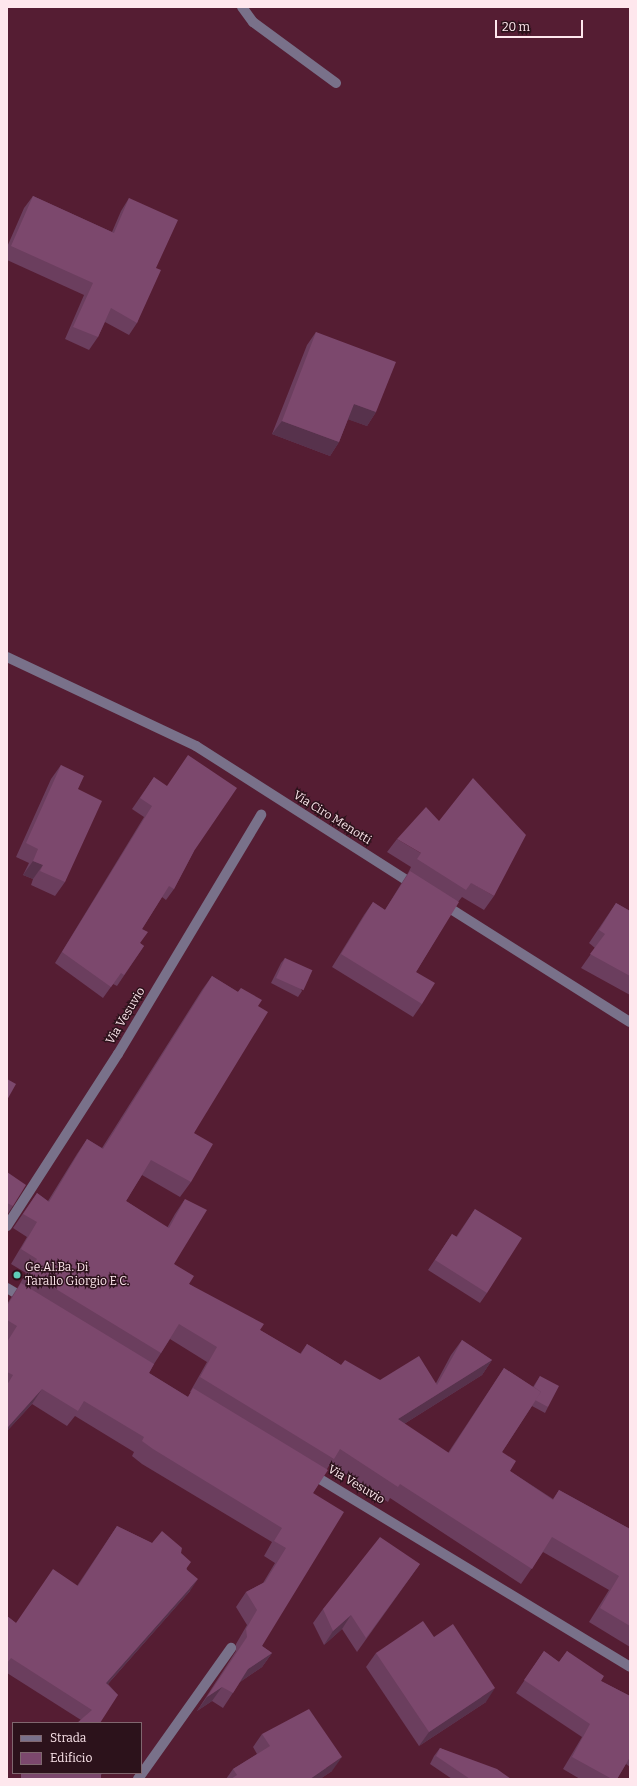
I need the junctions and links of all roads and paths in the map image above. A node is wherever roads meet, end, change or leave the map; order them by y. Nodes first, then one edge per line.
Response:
1 (242, 7) edge
2 (336, 83) dead end
3 (7, 657) edge
4 (261, 815) dead end
5 (422, 890) edge
6 (436, 899) edge
7 (630, 1022) edge
8 (7, 1226) edge
9 (7, 1288) edge
10 (34, 1304) edge
11 (298, 1465) edge
12 (231, 1648) dead end
13 (630, 1667) edge
14 (142, 1773) edge

1 - 2 street
3 - 5 street, Via Ciro Menotti
4 - 8 street, Via Vesuvio
6 - 7 street
9 - 10 street
11 - 13 street, Via Vesuvio
12 - 14 street

